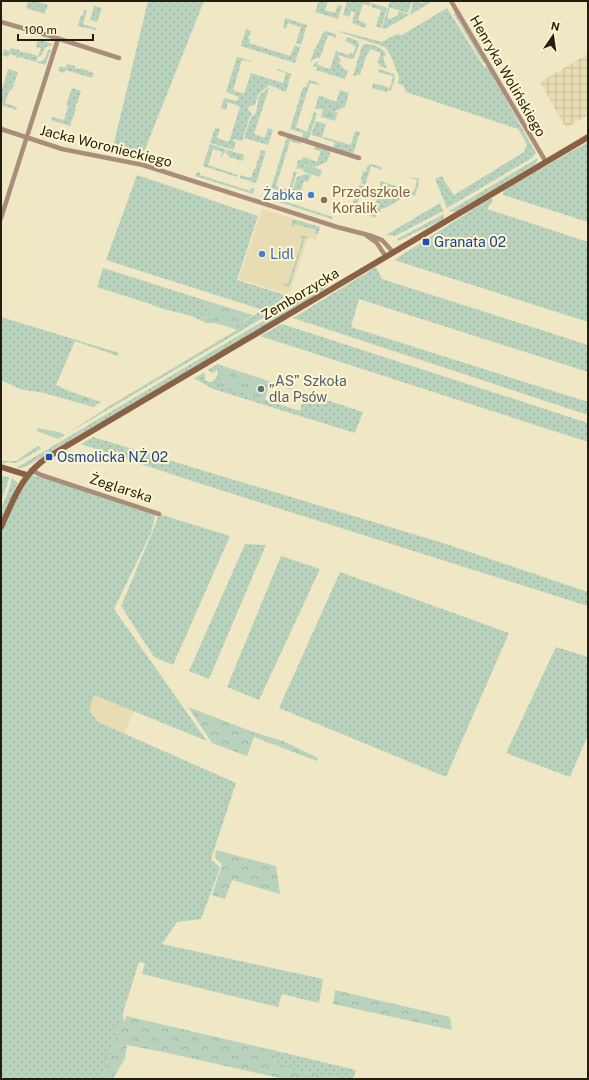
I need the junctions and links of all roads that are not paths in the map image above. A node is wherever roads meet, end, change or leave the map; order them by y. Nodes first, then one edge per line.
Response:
1 (451, 1) edge
2 (1, 22) edge
3 (58, 39) junction
4 (120, 58) dead end
5 (1, 129) edge
6 (280, 133) dead end
7 (588, 137) edge
8 (26, 138) junction
9 (359, 158) dead end
10 (546, 162) junction
11 (1, 218) edge
12 (364, 234) junction
13 (393, 252) junction
14 (386, 257) junction
15 (1, 467) edge
16 (29, 473) junction
17 (159, 514) dead end
18 (1, 527) edge

1 - 10 street, Henryka Wolińskiego
2 - 3 street
3 - 4 street
3 - 8 street
5 - 8 street, Jacka Woronieckiego
6 - 9 street
7 - 10 street, Zemborzycka
8 - 11 street
8 - 12 street, Jacka Woronieckiego
10 - 13 street, Zemborzycka
12 - 13 street, Jacka Woronieckiego
12 - 14 street
13 - 14 street, Zemborzycka
14 - 16 street, Zemborzycka
15 - 16 street, Żeglarska
16 - 17 street, Żeglarska
16 - 18 street

